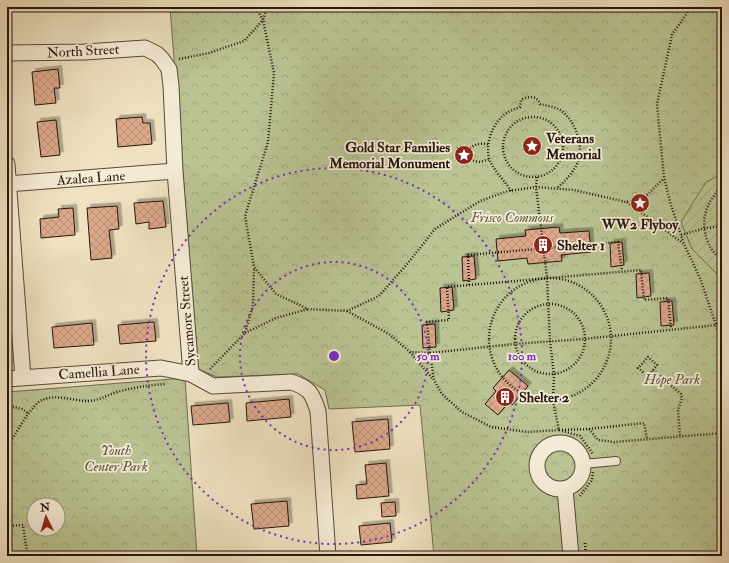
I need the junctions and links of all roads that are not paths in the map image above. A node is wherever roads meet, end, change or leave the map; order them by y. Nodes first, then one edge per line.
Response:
1 (7, 53) edge
2 (169, 69) joint
3 (7, 164) edge
4 (175, 171) junction
5 (8, 184) edge
6 (191, 374) junction
7 (23, 378) junction
8 (7, 379) edge
9 (616, 461) dead end
10 (589, 463) junction
11 (565, 489) junction
12 (328, 556) edge
13 (571, 556) edge

1 - 2 street, North Street
2 - 4 street, Sycamore Street
3 - 5 street
4 - 5 street, Azalea Lane
4 - 6 street, Sycamore Street
5 - 7 street
6 - 7 street, Camellia Lane
6 - 12 street, Sycamore Street
7 - 8 street, Camellia Lane
9 - 10 lane
10 - 11 street
10 - 11 street
11 - 13 street

